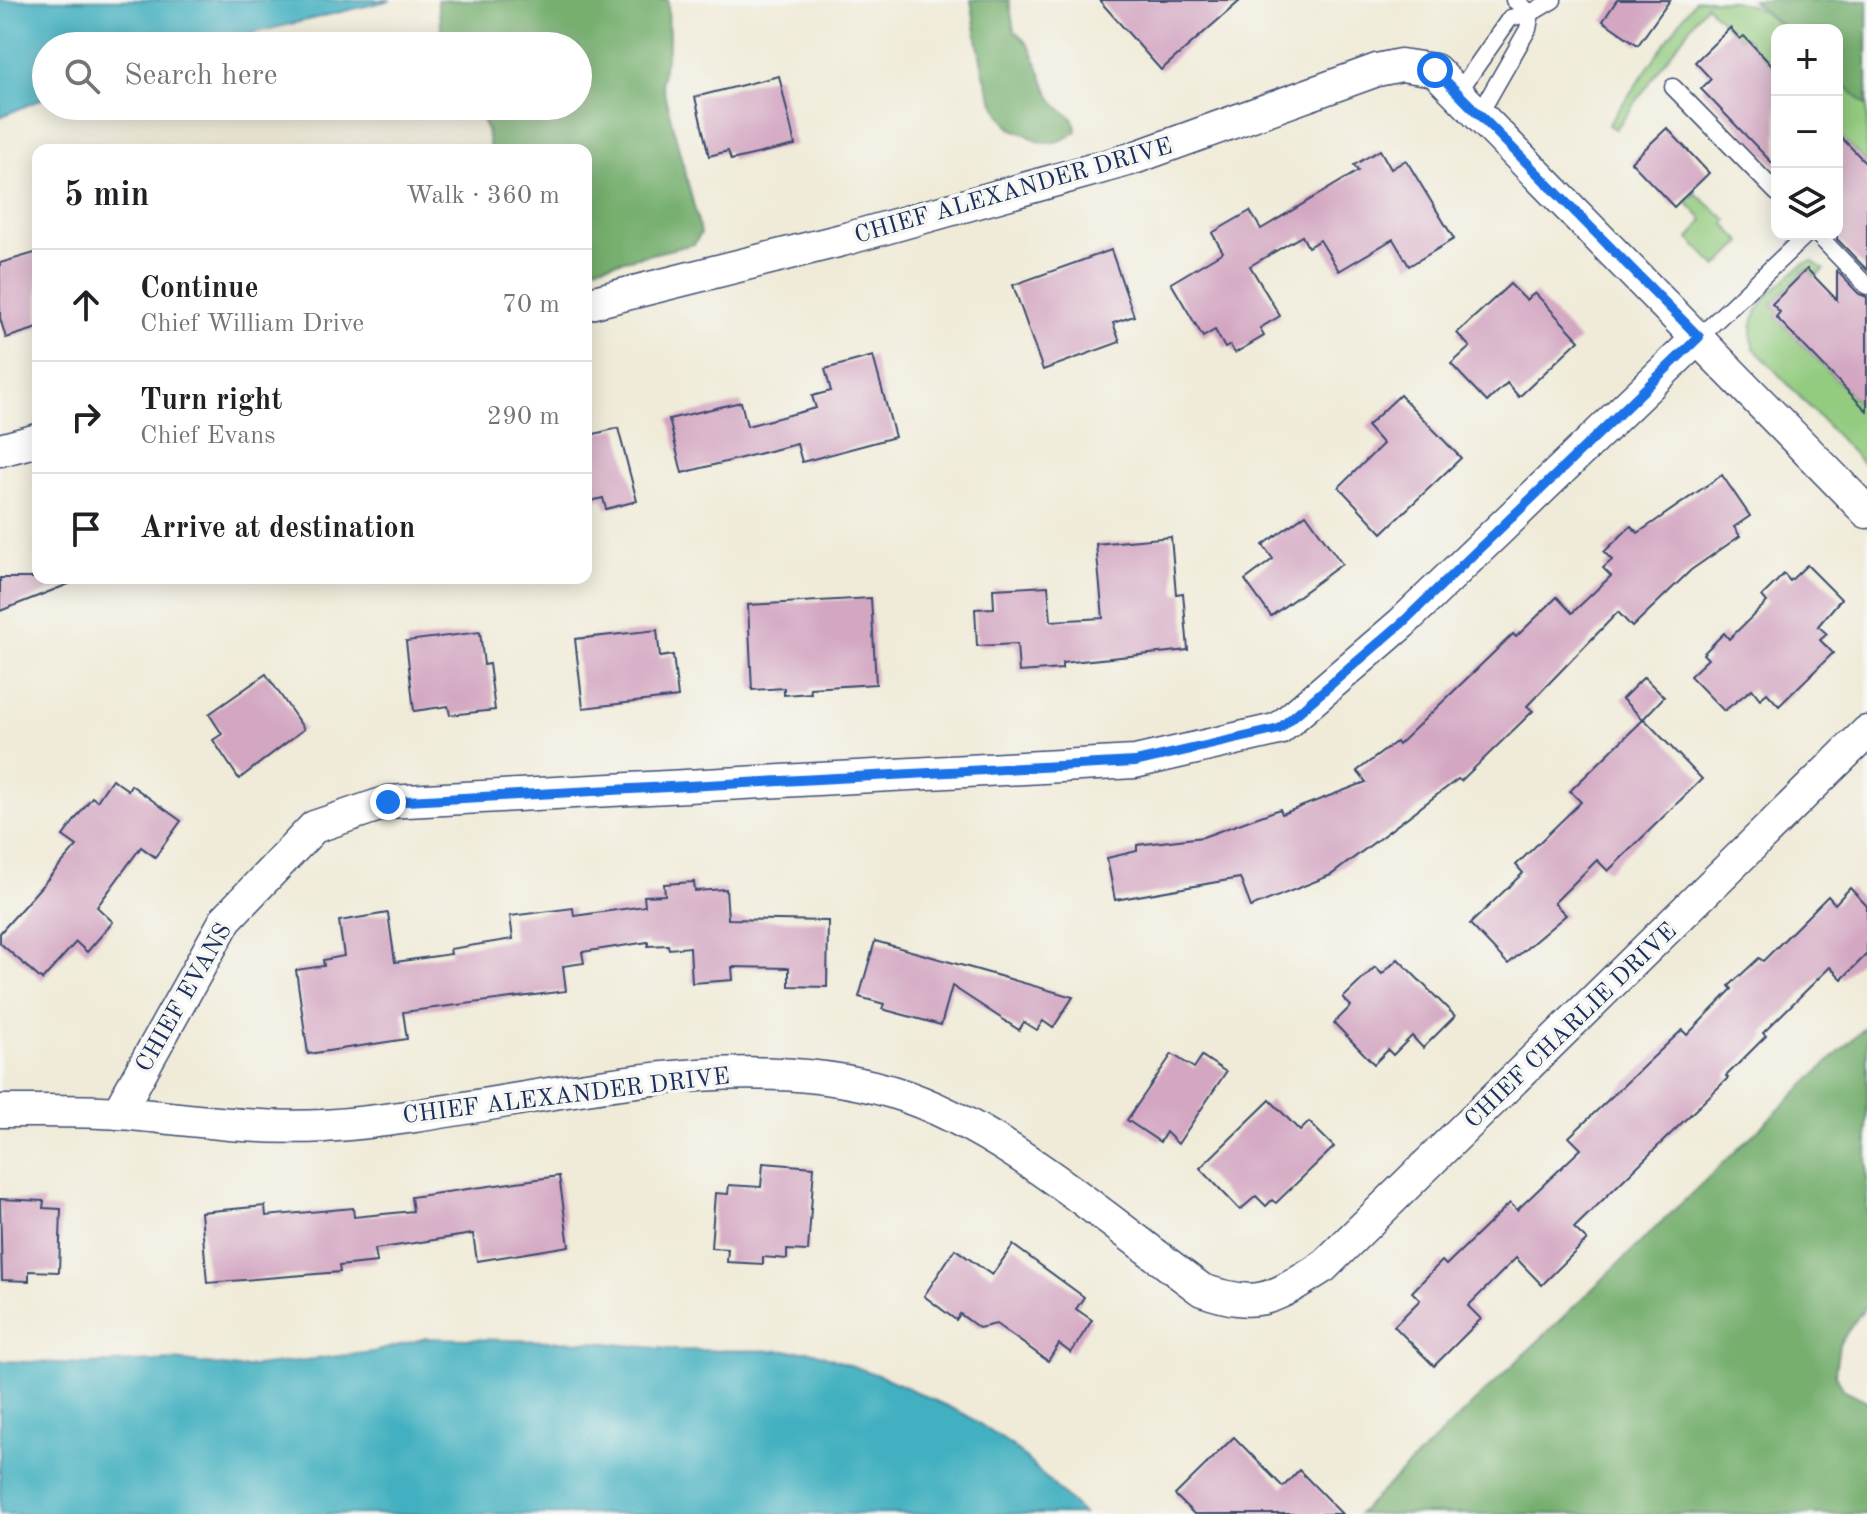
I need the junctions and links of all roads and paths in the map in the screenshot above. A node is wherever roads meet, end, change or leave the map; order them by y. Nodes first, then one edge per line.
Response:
1 (1514, 0) edge
2 (1553, 0) edge
3 (1531, 13) junction
4 (1673, 87) dead end
5 (1458, 91) junction
6 (1771, 187) edge
7 (1801, 240) edge
8 (1823, 240) edge
9 (1867, 286) edge
10 (592, 302) edge
11 (1699, 337) junction
12 (32, 442) edge
13 (0, 450) edge
14 (1867, 512) edge
15 (1867, 732) edge
16 (0, 1111) edge
17 (118, 1113) junction
18 (1261, 1301) joint

1 - 3 lane
2 - 3 lane
3 - 5 lane
3 - 5 lane
4 - 6 lane
5 - 10 street, CHIEF ALEXANDER DRIVE
5 - 11 street
7 - 11 lane
8 - 9 lane
11 - 14 street
11 - 17 street, CHIEF EVANS
12 - 13 street
15 - 18 street, CHIEF CHARLIE DRIVE
16 - 17 street, CHIEF ALEXANDER DRIVE
17 - 18 street, CHIEF ALEXANDER DRIVE

